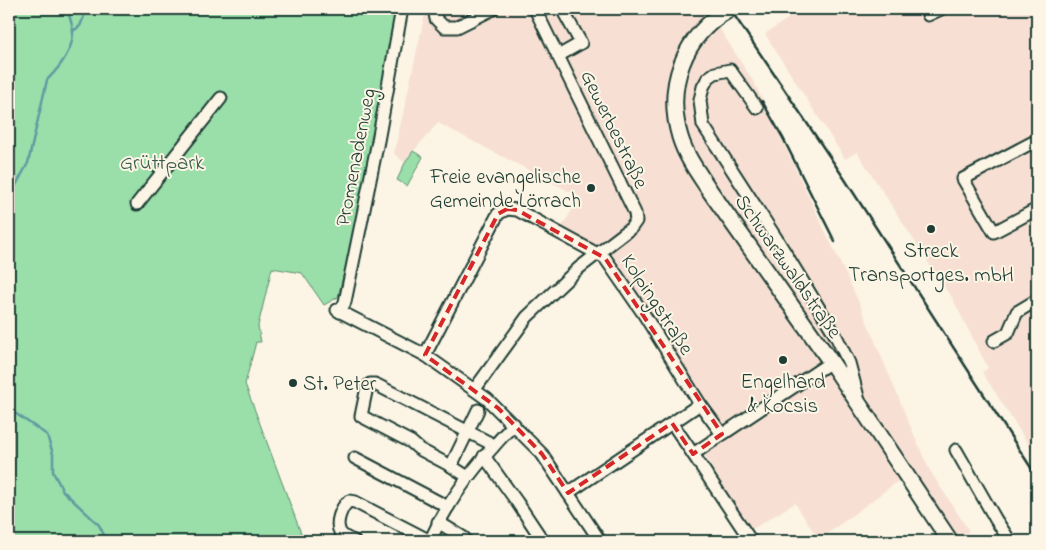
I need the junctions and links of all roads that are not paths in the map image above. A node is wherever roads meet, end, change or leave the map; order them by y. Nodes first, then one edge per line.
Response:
1 (402, 9) edge
2 (434, 9) edge
3 (493, 9) edge
4 (535, 9) edge
5 (562, 9) edge
6 (730, 9) edge
7 (941, 9) edge
8 (928, 15) dead end
9 (558, 56) junction
10 (221, 98) dead end
11 (757, 108) dead end
12 (1037, 140) edge
13 (137, 204) dead end
14 (1037, 209) edge
15 (598, 253) junction
16 (1037, 300) edge
17 (994, 341) dead end
18 (425, 355) junction
19 (831, 362) junction
20 (476, 389) junction
21 (700, 404) junction
22 (860, 404) junction
23 (478, 410) dead end
24 (672, 423) junction
25 (514, 424) junction
26 (468, 432) junction
27 (722, 434) junction
28 (493, 447) junction
29 (956, 450) dead end
30 (693, 454) junction
31 (484, 456) junction
32 (355, 458) dead end
33 (451, 466) junction
34 (468, 477) junction
35 (568, 493) junction
36 (448, 507) junction
37 (438, 522) junction
38 (354, 541) edge
39 (430, 541) edge
40 (466, 541) edge
41 (543, 541) edge
42 (600, 541) edge
43 (751, 541) edge
44 (950, 541) edge
45 (1010, 541) edge

1 - 18 street, Promenadenweg
2 - 3 street
4 - 9 street, Gewerbestraße
5 - 9 street
6 - 19 main road, Schwarzwaldstraße
7 - 8 street
9 - 15 street, Gewerbestraße
10 - 13 street
11 - 22 street
12 - 14 street
15 - 18 street, Kolpingstraße
15 - 20 street, Gewerbestraße
15 - 21 street, Kolpingstraße
16 - 17 street
18 - 20 street
19 - 22 main road, Schwarzwaldstraße
19 - 27 street
20 - 25 street
21 - 24 street
21 - 27 street, Kolpingstraße
22 - 44 main road, Schwarzwaldstraße
23 - 26 street
24 - 30 street
24 - 35 street
25 - 28 street
25 - 35 street
26 - 28 street
26 - 33 street
26 - 33 street
27 - 30 street
28 - 31 street
29 - 45 street
30 - 43 street
31 - 34 street
31 - 41 street
32 - 36 street
33 - 34 street
34 - 36 street
35 - 42 street
36 - 37 street
37 - 39 street
37 - 40 street
38 - 39 street

